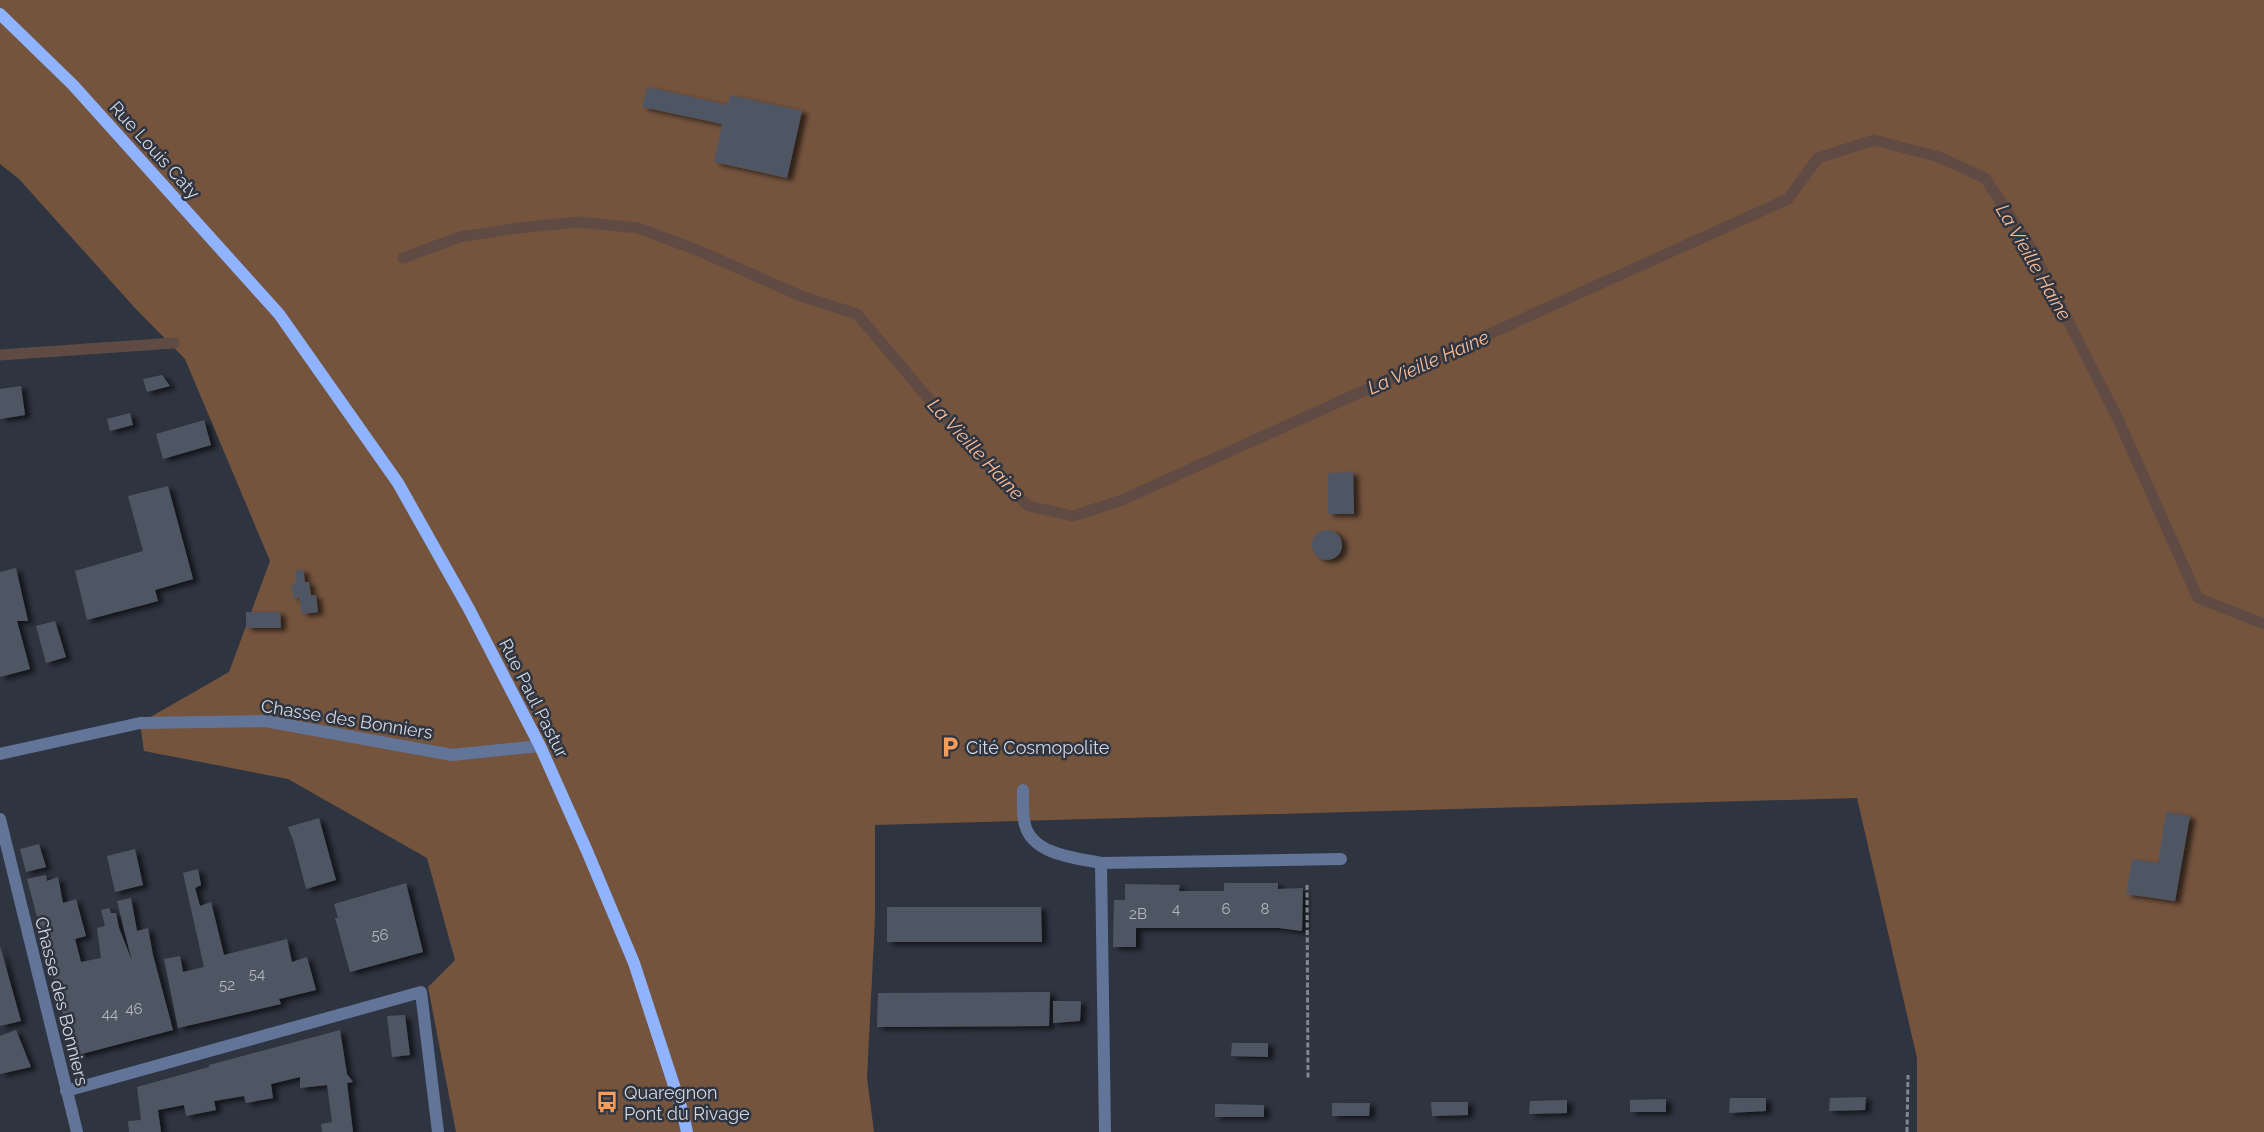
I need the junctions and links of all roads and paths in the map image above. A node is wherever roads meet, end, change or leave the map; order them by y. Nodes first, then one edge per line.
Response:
1 (0, 14) edge
2 (280, 314) joint
3 (540, 746) junction
4 (0, 754) edge
5 (1023, 790) dead end
6 (0, 819) edge
7 (1341, 859) dead end
8 (1307, 860) junction
9 (1101, 864) junction
10 (1908, 1075) dead end
11 (1308, 1080) dead end
12 (66, 1091) junction
13 (77, 1132) edge
14 (438, 1132) edge
15 (687, 1132) edge
16 (1105, 1132) edge
17 (1907, 1132) edge

1 - 2 main road, Rue Louis Caty
2 - 3 main road, Rue Paul Pastur
3 - 4 street, Chasse des Bonniers
3 - 15 main road, Rue Paul Pastur
5 - 9 street
6 - 12 street, Chasse des Bonniers
7 - 8 street
8 - 9 street
8 - 11 path
9 - 16 street
10 - 17 path
12 - 13 street, Chasse des Bonniers
12 - 14 street

